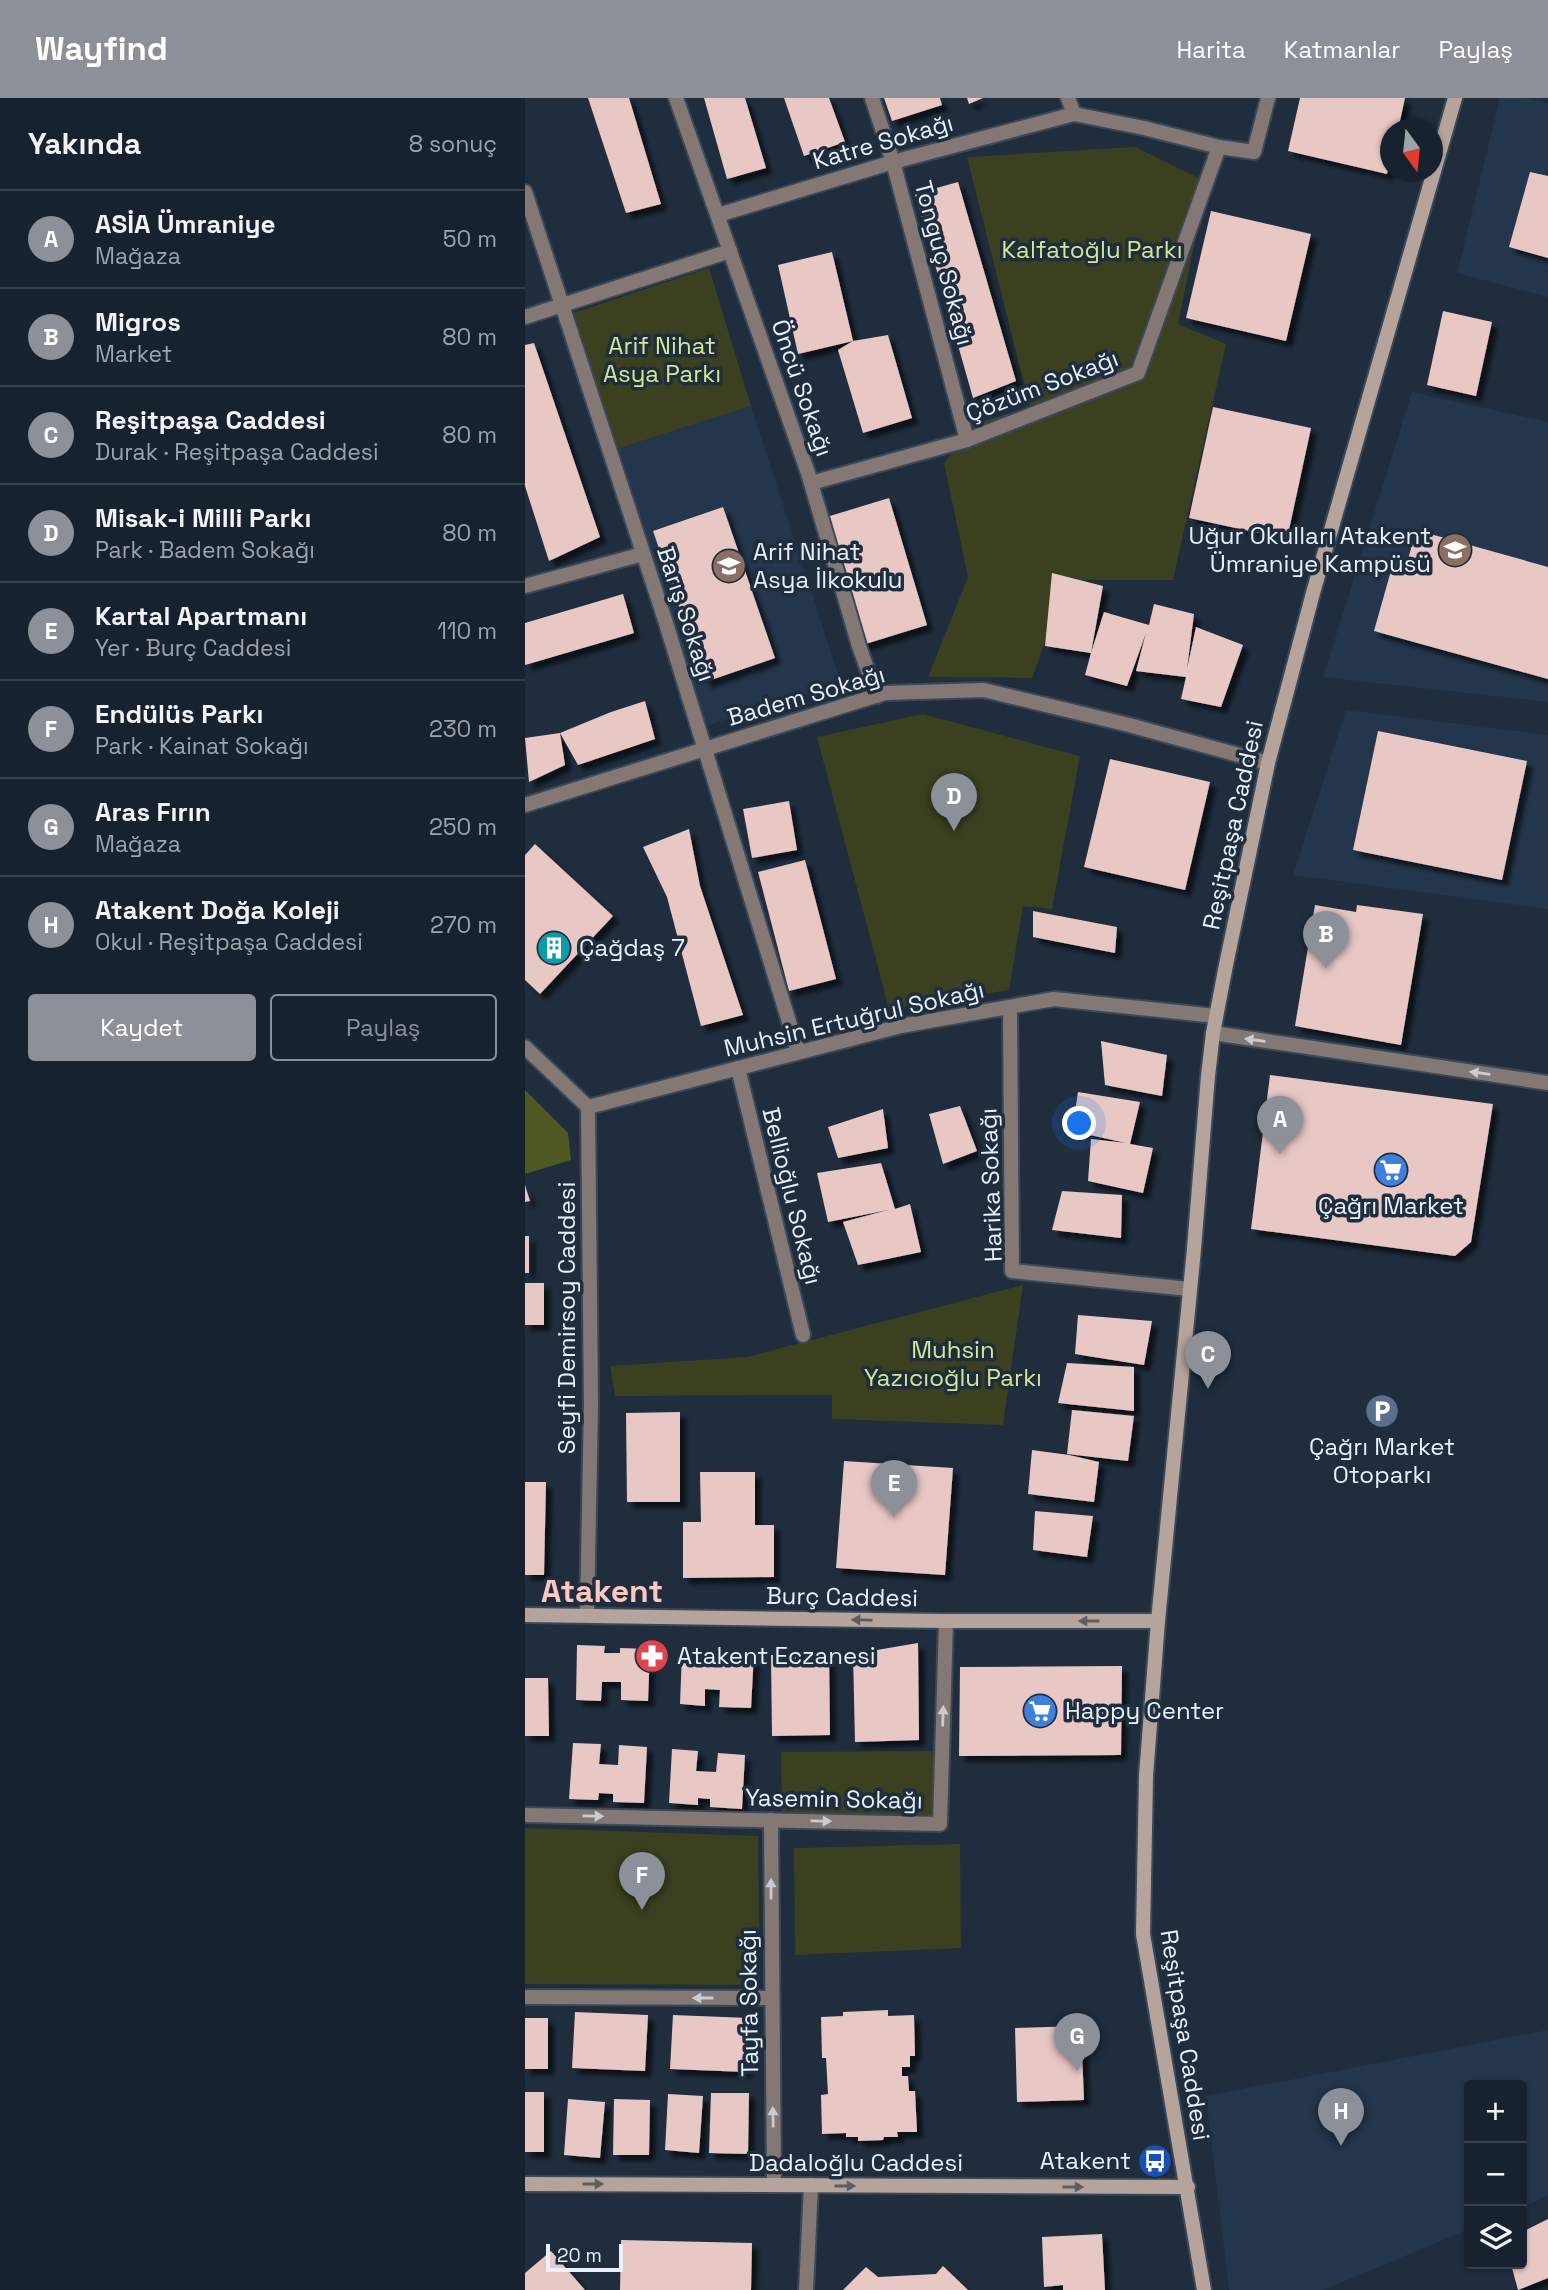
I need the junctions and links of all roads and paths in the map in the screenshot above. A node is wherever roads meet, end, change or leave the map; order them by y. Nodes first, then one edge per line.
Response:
1 (676, 98) edge
2 (872, 98) edge
3 (1068, 98) edge
4 (1268, 98) edge
5 (1455, 98) edge
6 (1074, 114) junction
7 (1219, 147) junction
8 (893, 162) junction
9 (525, 192) edge
10 (718, 215) junction
11 (730, 251) junction
12 (563, 305) junction
13 (525, 317) edge
14 (967, 440) junction
15 (811, 482) junction
16 (643, 554) junction
17 (525, 586) edge
18 (877, 696) junction
19 (705, 749) junction
20 (1268, 763) junction
21 (525, 805) edge
22 (1010, 1007) junction
23 (1216, 1016) junction
24 (1213, 1033) junction
25 (525, 1047) edge
26 (798, 1051) junction
27 (738, 1068) junction
28 (1548, 1083) edge
29 (588, 1107) junction
30 (1189, 1289) junction
31 (803, 1335) dead end
32 (525, 1615) edge
33 (587, 1615) junction
34 (946, 1621) junction
35 (1157, 1621) junction
36 (525, 1815) edge
37 (771, 1820) junction
38 (525, 1997) edge
39 (771, 1998) junction
40 (525, 2184) edge
41 (774, 2185) junction
42 (811, 2185) junction
43 (1188, 2187) junction
44 (806, 2290) edge
45 (1204, 2290) edge

1 - 10 street, Öncü Sokağı
2 - 8 street, Tonguç Sokağı
3 - 6 street
4 - 7 street, Katre Sokağı
5 - 20 street, Reşitpaşa Caddesi
6 - 7 street, Katre Sokağı
6 - 8 street, Katre Sokağı
7 - 14 street, Çözüm Sokağı
8 - 10 street, Katre Sokağı
8 - 14 street, Tonguç Sokağı
9 - 12 street, Barış Sokağı
10 - 11 street, Öncü Sokağı
11 - 12 street
11 - 15 street, Öncü Sokağı
12 - 13 street
12 - 16 street, Barış Sokağı
14 - 15 street, Çözüm Sokağı
15 - 18 street, Öncü Sokağı
16 - 17 street
16 - 19 street, Barış Sokağı
18 - 19 street, Badem Sokağı
18 - 20 street, Badem Sokağı
19 - 21 street, Badem Sokağı
19 - 26 street, Barış Sokağı
20 - 23 street, Reşitpaşa Caddesi
22 - 23 street, Muhsin Ertuğrul Sokağı
22 - 26 street, Muhsin Ertuğrul Sokağı
22 - 30 street, Harika Sokağı
23 - 24 street, Reşitpaşa Caddesi
28 -> 24 street
24 - 30 street, Reşitpaşa Caddesi
25 - 29 street
26 - 27 street, Muhsin Ertuğrul Sokağı
27 - 29 street, Muhsin Ertuğrul Sokağı
27 - 31 street, Bellioğlu Sokağı
29 - 33 street, Seyfi Demirsoy Caddesi
30 - 35 street, Reşitpaşa Caddesi
32 - 33 street, Burç Caddesi
34 -> 33 street, Burç Caddesi
35 -> 34 street, Burç Caddesi
37 -> 34 street, Yasemin Sokağı
35 - 43 street, Reşitpaşa Caddesi
36 -> 37 street, Yasemin Sokağı
39 -> 37 street, Tayfa Sokağı
39 -> 38 street
41 -> 39 street, Tayfa Sokağı
40 -> 41 street, Dadaloğlu Caddesi
41 - 42 street, Dadaloğlu Caddesi
42 -> 43 street, Dadaloğlu Caddesi
42 - 44 street
43 - 45 street, Reşitpaşa Caddesi

